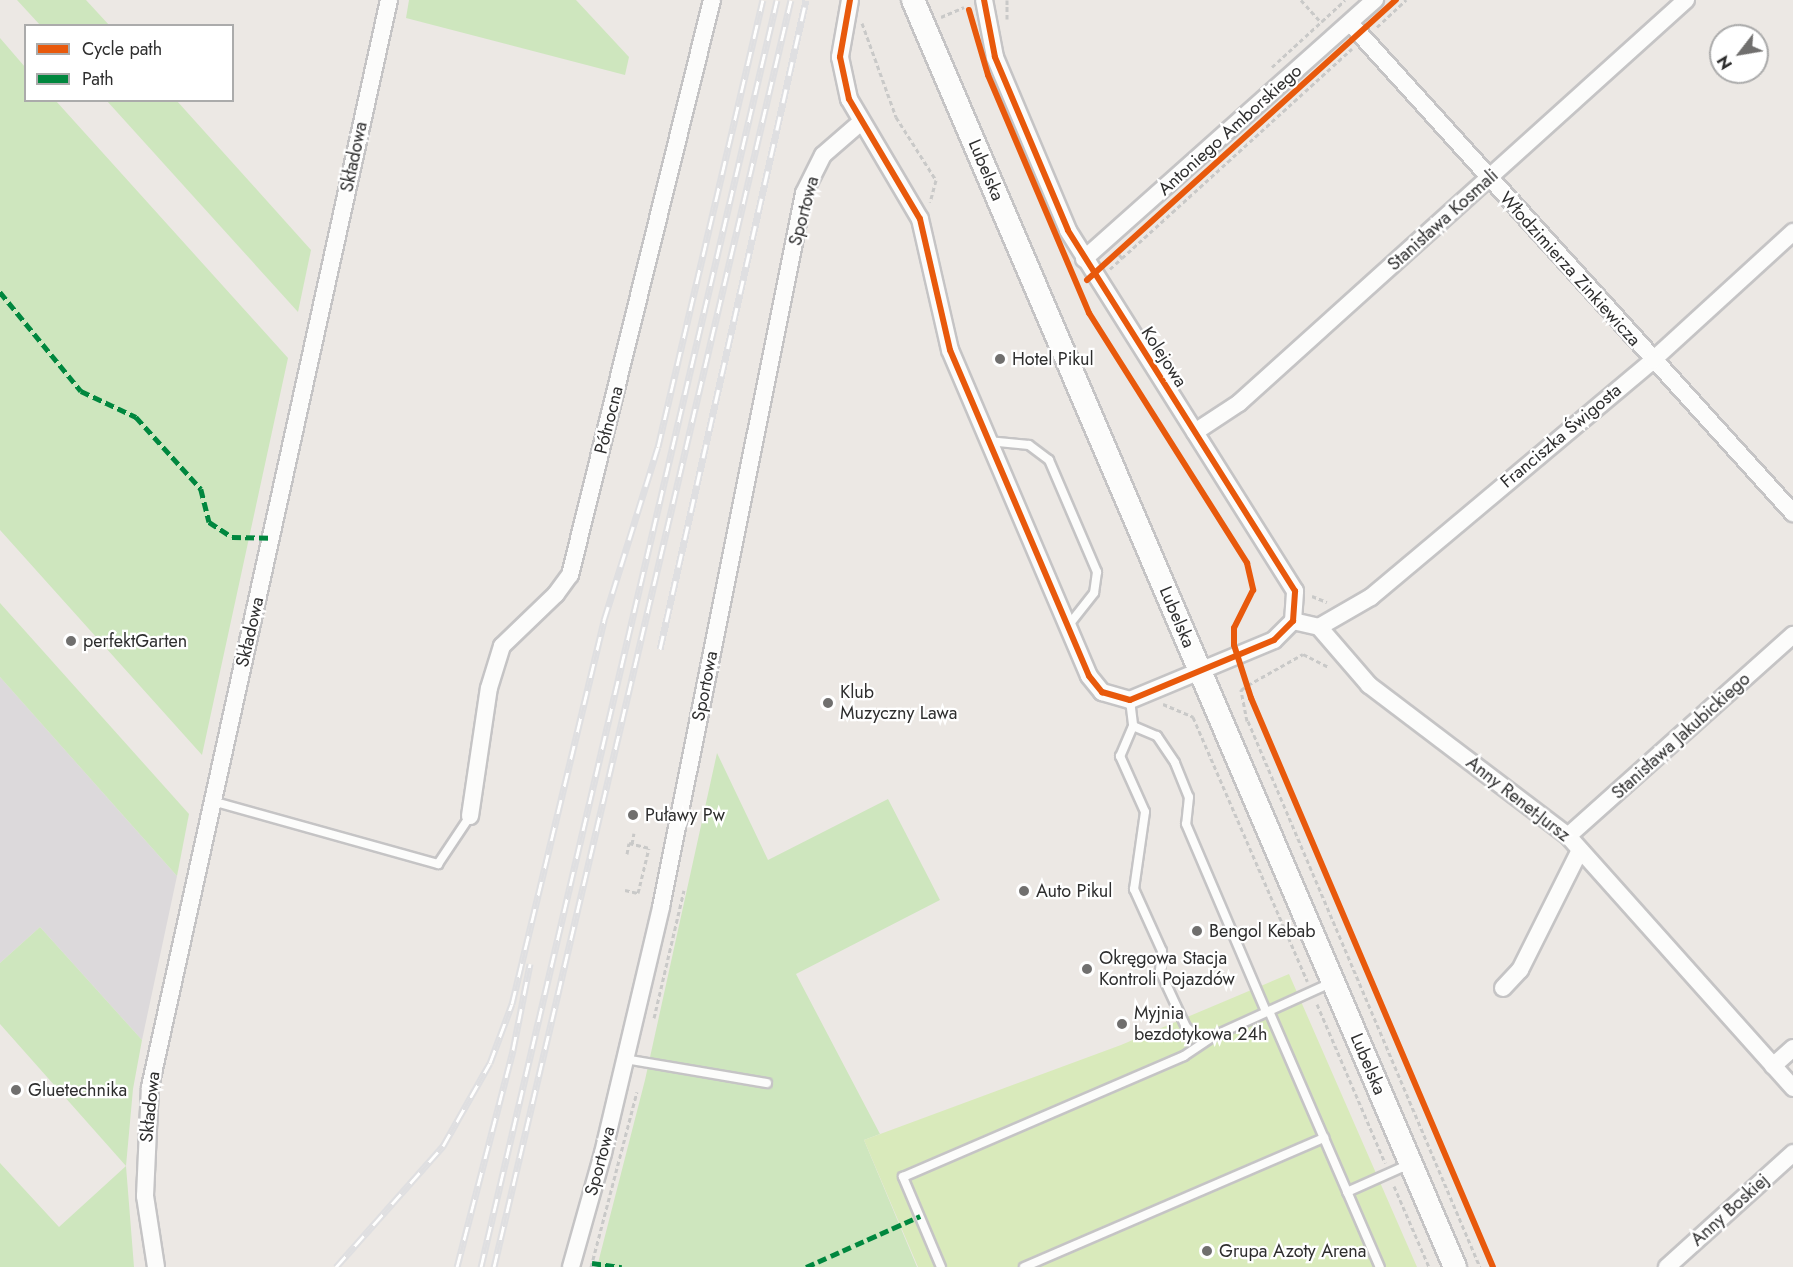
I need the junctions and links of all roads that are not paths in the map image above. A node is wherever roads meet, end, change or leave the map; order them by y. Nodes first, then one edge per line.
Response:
1 (389, 0) edge
2 (712, 0) edge
3 (850, 0) edge
4 (984, 0) edge
5 (1375, 0) edge
6 (1686, 0) edge
7 (923, 12) edge
8 (1358, 31) junction
9 (861, 122) junction
10 (1489, 180) junction
11 (1793, 232) edge
12 (1084, 260) junction
13 (1653, 360) junction
14 (1195, 432) junction
15 (988, 441) junction
16 (1793, 513) edge
17 (1293, 621) junction
18 (1067, 626) junction
19 (1319, 627) junction
20 (1793, 635) edge
21 (1201, 673) junction
22 (1130, 700) junction
23 (1133, 726) junction
24 (212, 801) junction
25 (470, 816) joint
26 (1568, 836) junction
27 (1580, 850) junction
28 (1334, 982) junction
29 (1503, 988) dead end
30 (1268, 1011) junction
31 (1214, 1036) junction
32 (1793, 1048) edge
33 (625, 1059) junction
34 (1773, 1066) junction
35 (767, 1083) dead end
36 (1793, 1088) edge
37 (1324, 1138) junction
38 (1793, 1153) edge
39 (1410, 1164) junction
40 (1347, 1192) junction
41 (156, 1267) edge
42 (571, 1267) edge
43 (941, 1267) edge
44 (1024, 1267) edge
45 (1380, 1267) edge
46 (1455, 1267) edge
47 (1667, 1267) edge

1 - 24 street, Składowa
2 - 25 street, Północna
3 - 9 street
4 - 12 street, Kolejowa
5 - 8 street, Antoniego Amborskiego
6 - 10 street, Stanisława Kosmali
7 - 21 main road, Lubelska
8 - 10 street, Włodzimierza Zinkiewicza
8 - 12 street, Antoniego Amborskiego
9 - 15 street
9 - 33 street, Sportowa
10 - 13 street, Włodzimierza Zinkiewicza
10 - 14 street, Stanisława Kosmali
11 - 13 street, Franciszka Świgosta
12 - 14 street, Kolejowa
13 - 16 street, Włodzimierza Zinkiewicza
13 - 19 street, Franciszka Świgosta
14 - 17 street, Kolejowa
15 - 18 street
15 - 18 lane
17 - 19 street
17 - 21 street
18 - 22 street
19 - 26 street, Anny Renet-Jursz
20 - 26 street, Stanisława Jakubickiego
21 - 22 street
21 - 28 main road, Lubelska
22 - 23 lane
23 - 30 lane
23 - 31 lane
24 - 25 lane
24 - 41 street, Składowa
26 - 27 street, Anny Renet-Jursz
27 - 29 street
27 - 34 street, Anny Renet-Jursz
28 - 30 lane
28 - 39 main road, Lubelska
30 - 31 lane
30 - 37 lane
31 - 43 lane
32 - 34 street
33 - 35 lane
33 - 42 street, Sportowa
34 - 36 street, Anny Renet-Jursz
37 - 40 lane
37 - 44 lane
38 - 47 street, Anny Boskiej
39 - 40 lane
39 - 46 main road, Lubelska
40 - 45 lane

